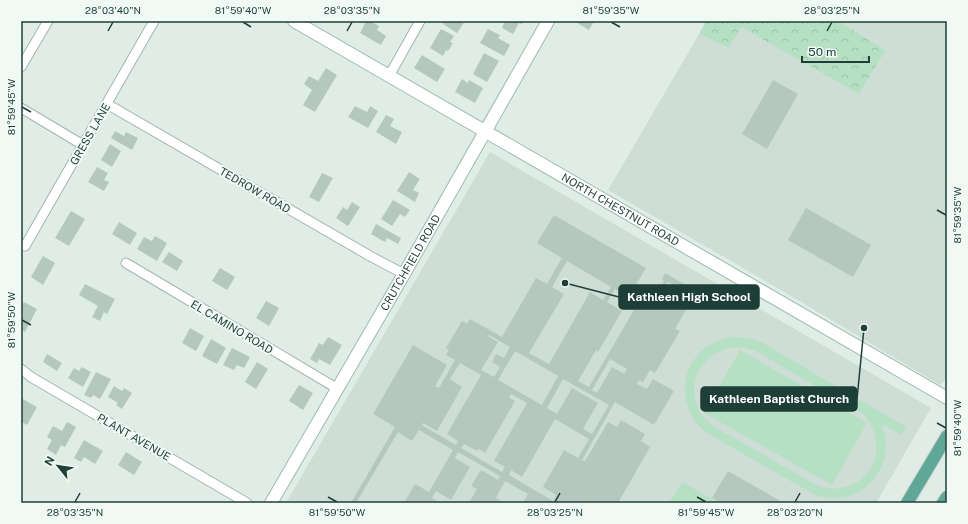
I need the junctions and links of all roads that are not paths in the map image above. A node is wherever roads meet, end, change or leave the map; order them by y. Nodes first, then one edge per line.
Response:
1 (48, 21) edge
2 (154, 21) edge
3 (294, 21) edge
4 (420, 21) edge
5 (548, 21) edge
6 (21, 67) edge
7 (389, 76) junction
8 (107, 104) junction
9 (21, 108) edge
10 (485, 132) junction
11 (83, 145) junction
12 (25, 246) dead end
13 (126, 263) dead end
14 (404, 274) junction
15 (21, 369) edge
16 (338, 389) junction
17 (947, 398) edge
18 (947, 436) edge
19 (947, 496) edge
20 (247, 503) edge
21 (271, 503) edge
22 (908, 503) edge
23 (943, 503) edge

1 - 6 street
2 - 8 street, GRESS LANE
3 - 7 street, NORTH CHESTNUT ROAD
4 - 7 street
5 - 10 street, CRUTCHFIELD ROAD
7 - 10 street, NORTH CHESTNUT ROAD
8 - 11 street, GRESS LANE
8 - 14 street, TEDROW ROAD
9 - 11 street
10 - 14 street, CRUTCHFIELD ROAD
10 - 17 street, NORTH CHESTNUT ROAD
11 - 12 street, GRESS LANE
13 - 16 street, EL CAMINO ROAD
14 - 16 street, CRUTCHFIELD ROAD
15 - 20 street, PLANT AVENUE
16 - 21 street, CRUTCHFIELD ROAD
18 - 22 main road
19 - 23 main road

